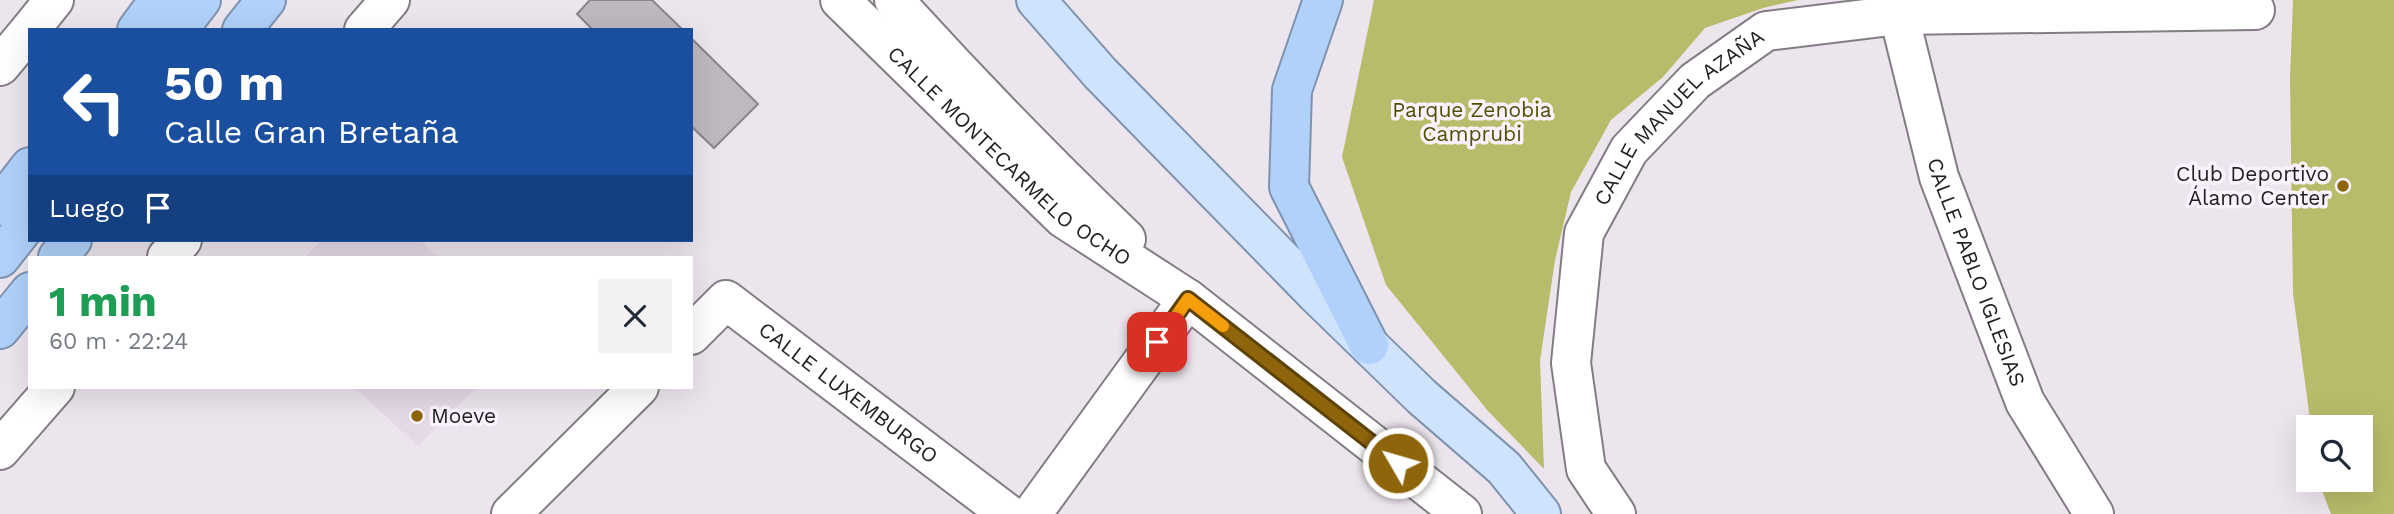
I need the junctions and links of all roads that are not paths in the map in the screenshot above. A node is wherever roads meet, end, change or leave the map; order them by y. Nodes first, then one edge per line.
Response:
1 (54, 0) edge
2 (130, 0) edge
3 (159, 0) edge
4 (201, 0) edge
5 (267, 0) edge
6 (390, 0) edge
7 (840, 0) edge
8 (894, 0) edge
9 (1036, 0) edge
10 (1323, 0) edge
11 (1896, 8) edge
12 (2255, 10) dead end
13 (32, 28) edge
14 (116, 28) edge
15 (138, 28) edge
16 (180, 28) edge
17 (244, 28) edge
18 (366, 28) edge
19 (28, 32) edge
20 (0, 66) edge
21 (28, 170) edge
22 (0, 206) edge
23 (28, 223) edge
24 (70, 242) edge
25 (180, 242) edge
26 (59, 256) edge
27 (168, 256) edge
28 (0, 258) edge
29 (28, 294) edge
30 (1188, 299) junction
31 (0, 329) edge
32 (693, 333) edge
33 (1369, 345) junction
34 (53, 389) edge
35 (637, 389) edge
36 (1422, 397) junction
37 (0, 450) edge
38 (1419, 479) junction
39 (511, 514) edge
40 (1008, 514) edge
41 (1032, 514) edge
42 (1446, 514) edge
43 (1462, 514) edge
44 (1509, 514) edge
45 (1541, 514) edge
46 (1616, 514) edge
47 (2094, 514) edge

1 - 13 street
2 - 14 highway
3 - 15 highway
4 - 16 highway
5 - 17 highway
6 - 18 street
7 - 30 street, CALLE MONTECARMELO OCHO
8 - 30 street, CALLE MONTECARMELO OCHO
9 - 33 main road
10 - 33 highway
11 - 12 street, CALLE MANUEL AZAÑA
11 - 46 street, CALLE MANUEL AZAÑA
11 - 47 street, CALLE PABLO IGLESIAS
19 - 20 street
21 - 22 highway
23 - 28 highway
24 - 26 highway
25 - 27 street
29 - 31 highway
30 - 38 street, CALLE MONTECARMELO OCHO
30 - 41 street
32 - 40 street, CALLE LUXEMBURGO
33 - 36 main road
34 - 37 street
35 - 39 street
36 - 44 main road
36 - 45 main road
38 - 42 street, CALLE MONTECARMELO OCHO
38 - 43 street, CALLE MONTECARMELO OCHO

